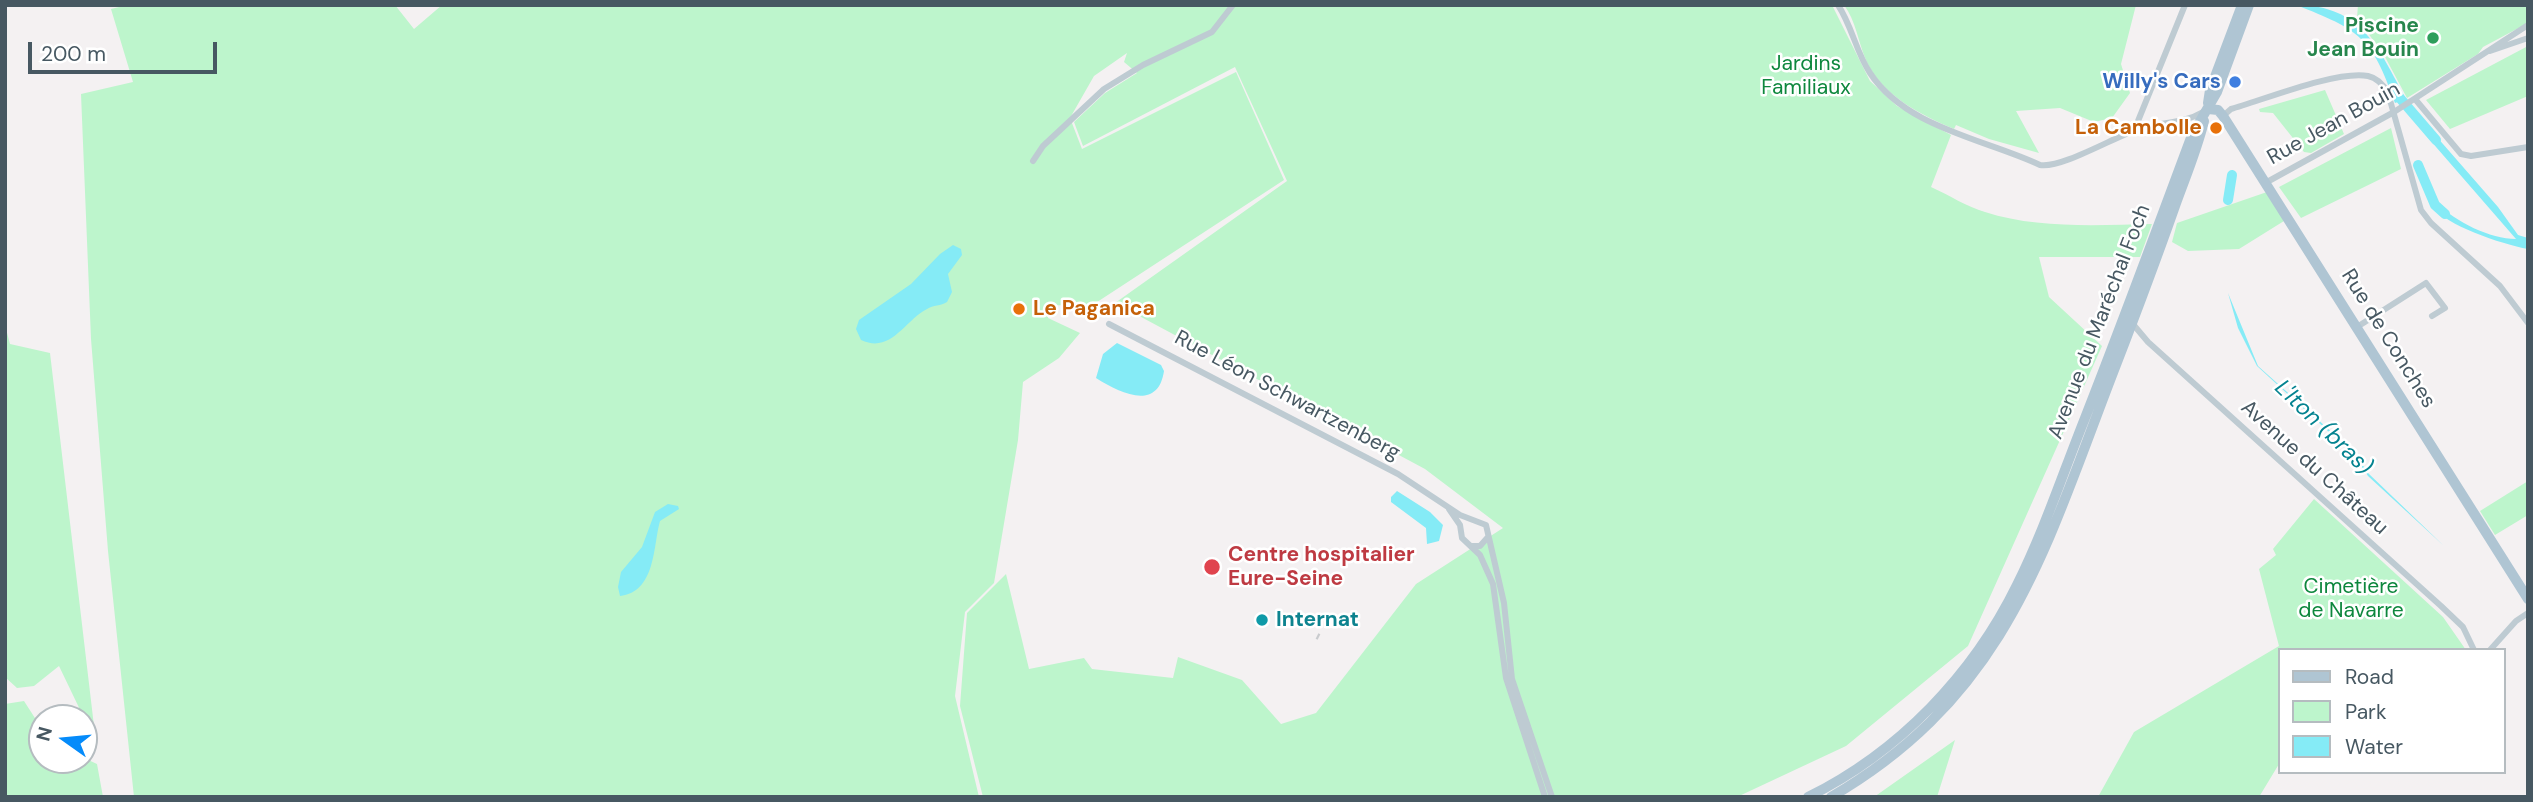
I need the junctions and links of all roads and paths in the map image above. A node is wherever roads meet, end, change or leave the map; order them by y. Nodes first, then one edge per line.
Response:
1 (1233, 5) edge
2 (1838, 5) edge
3 (2185, 5) edge
4 (2242, 5) edge
5 (2249, 5) edge
6 (2528, 26) edge
7 (2528, 38) edge
8 (2490, 51) junction
9 (2412, 101) junction
10 (2208, 109) junction
11 (2396, 111) junction
12 (2223, 116) junction
13 (2139, 129) junction
14 (2528, 147) edge
15 (1033, 161) dead end
16 (2267, 182) junction
17 (2432, 316) dead end
18 (2128, 321) junction
19 (2528, 323) edge
20 (1110, 324) dead end
21 (2357, 327) junction
22 (1445, 504) junction
23 (1476, 520) junction
24 (1461, 531) junction
25 (1488, 537) junction
26 (1471, 546) junction
27 (2528, 600) edge
28 (2528, 613) edge
29 (2473, 648) edge
30 (2492, 648) edge
31 (1545, 797) edge
32 (1552, 797) edge
33 (1808, 797) edge
34 (1831, 797) edge

1 - 15 street
2 - 13 street
3 - 13 street
4 - 10 main road, Avenue du Maréchal Foch
5 - 10 main road, Avenue du Maréchal Foch
6 - 8 street, Rue Jean Bouin
7 - 8 street, Rue Jean Bouin
8 - 9 street, Rue Jean Bouin
9 - 11 street, Rue Jean Bouin
9 - 14 street
10 - 12 main road
10 - 13 street
10 - 18 main road, Avenue du Maréchal Foch
11 - 12 street
11 - 16 street, Rue Jean Bouin
11 - 19 street
12 - 16 main road, Rue de Conches
16 - 21 main road, Rue de Conches
17 - 21 street
18 - 29 street, Avenue du Château
18 - 33 main road, Avenue du Maréchal Foch
18 - 34 main road, Avenue du Maréchal Foch
20 - 22 street, Rue Léon Schwartzenberg
21 - 27 main road, Rue de Conches
22 - 23 street, Rue Léon Schwartzenberg
22 - 24 street, Rue Léon Schwartzenberg
23 - 24 street
23 - 25 street
24 - 26 street
25 - 26 street
25 - 32 street
26 - 31 street
28 - 30 street

